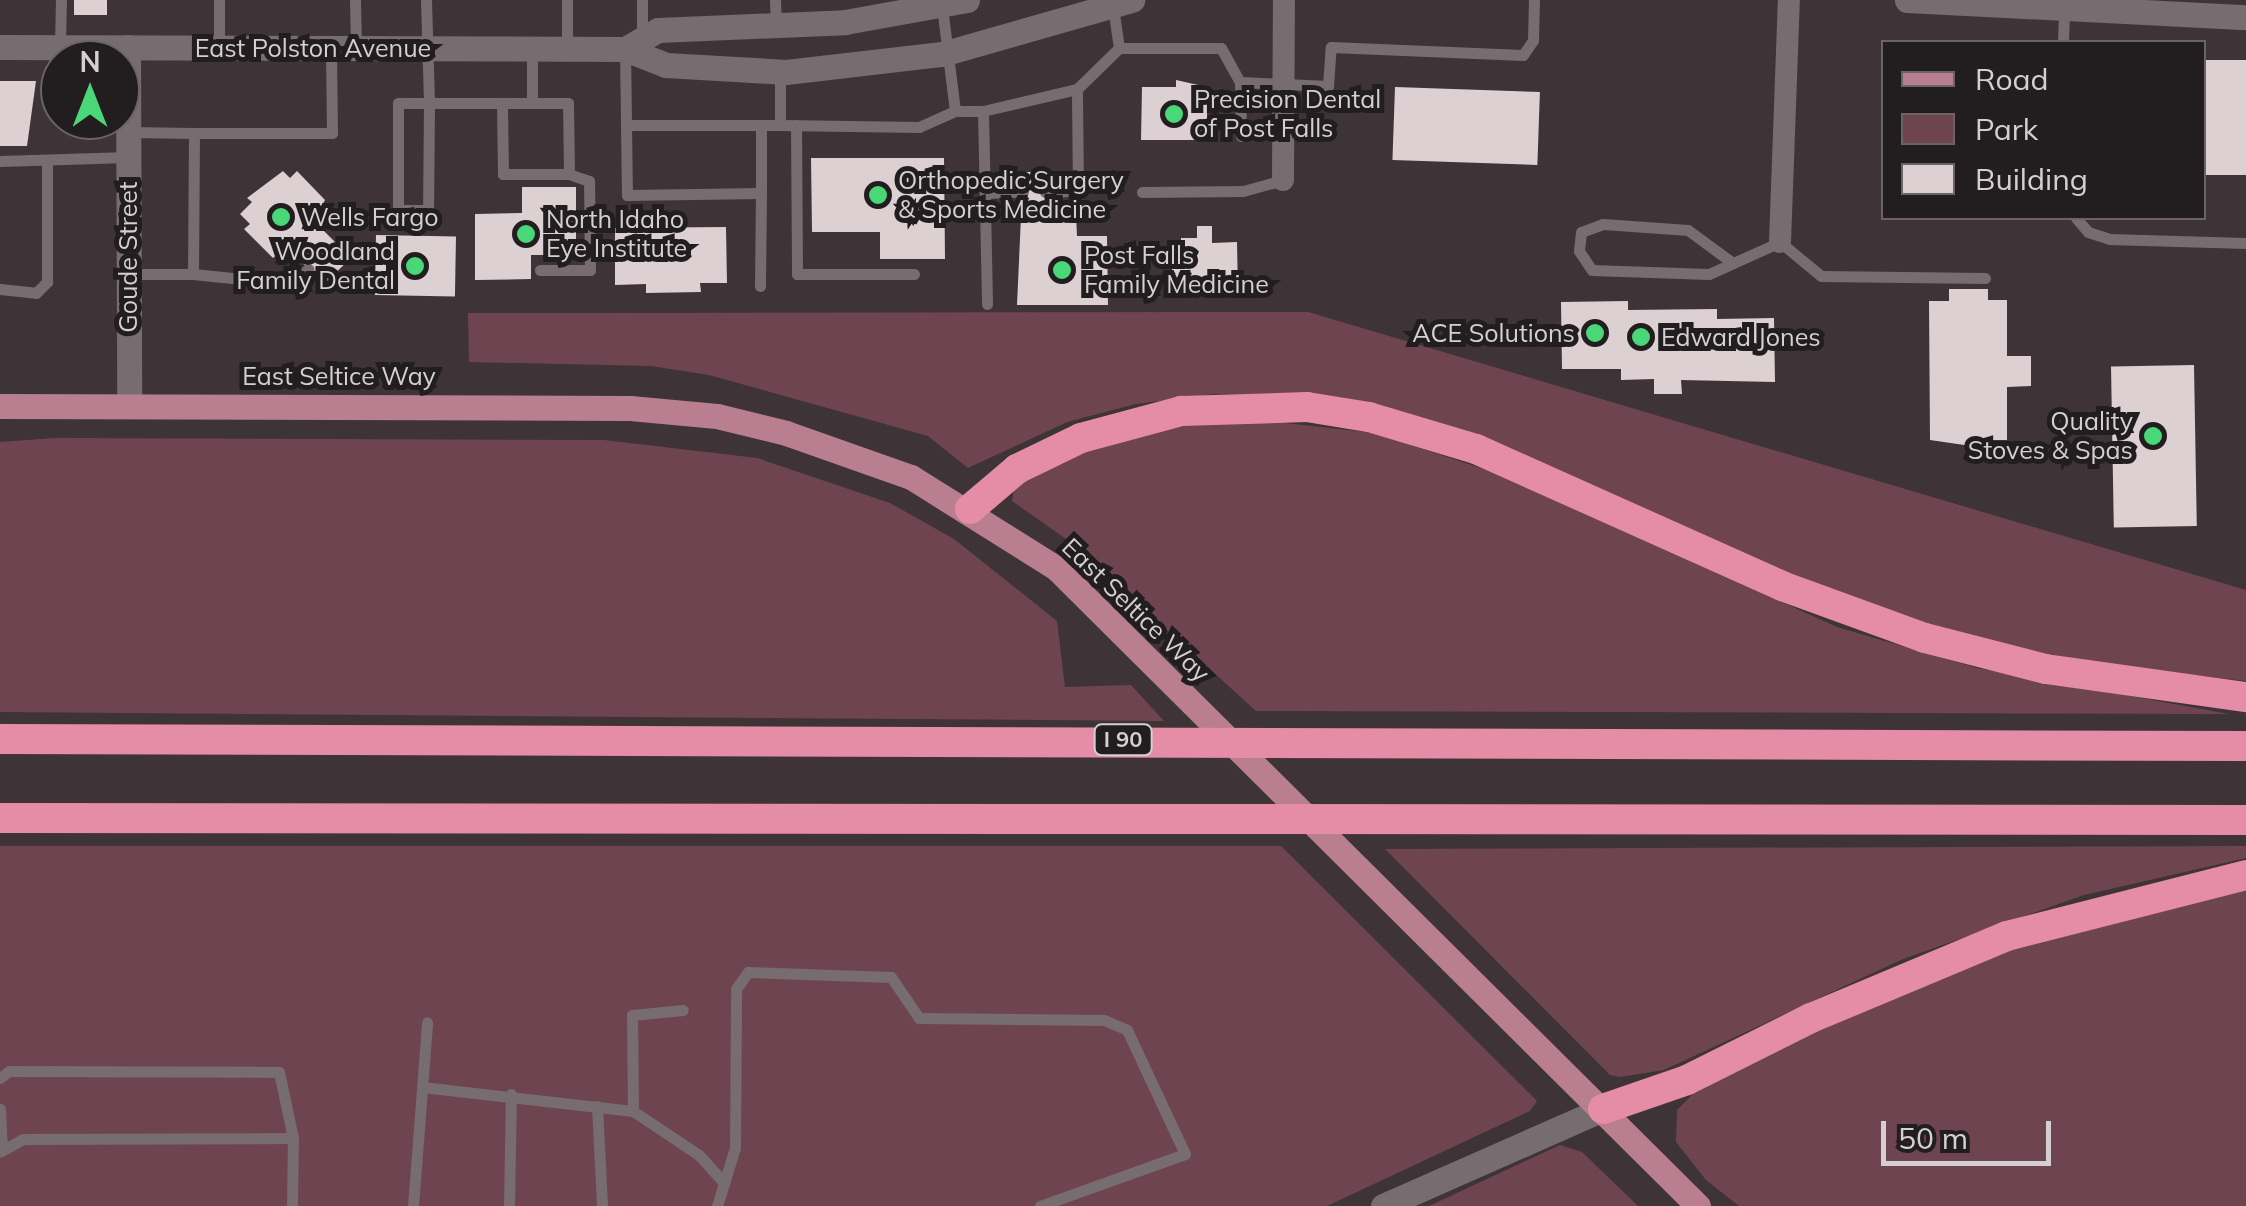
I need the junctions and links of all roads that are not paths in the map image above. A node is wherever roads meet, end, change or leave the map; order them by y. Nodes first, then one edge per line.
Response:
1 (61, 0) edge
2 (220, 0) edge
3 (355, 0) edge
4 (426, 0) edge
5 (567, 0) edge
6 (642, 0) edge
7 (1284, 0) edge
8 (1534, 0) edge
9 (1788, 0) edge
10 (1907, 0) edge
11 (954, 3) edge
12 (1122, 3) edge
13 (2063, 4) edge
14 (776, 12) edge
15 (2246, 17) edge
16 (60, 40) edge
17 (2063, 40) edge
18 (634, 43) junction
19 (0, 47) edge
20 (140, 47) edge
21 (40, 48) edge
22 (218, 48) junction
23 (343, 48) junction
24 (428, 48) junction
25 (1119, 48) junction
26 (532, 49) junction
27 (567, 49) junction
28 (946, 53) junction
29 (780, 72) junction
30 (1240, 82) junction
31 (1283, 83) junction
32 (1078, 88) junction
33 (430, 102) junction
34 (502, 102) junction
35 (532, 102) junction
36 (955, 110) junction
37 (984, 111) junction
38 (762, 125) junction
39 (780, 125) junction
40 (796, 125) junction
41 (626, 126) junction
42 (194, 133) junction
43 (1241, 136) dead end
44 (128, 140) edge
45 (128, 144) junction
46 (46, 160) junction
47 (0, 161) edge
48 (569, 174) junction
49 (1282, 180) joint
50 (985, 192) junction
51 (1022, 192) dead end
52 (1045, 192) dead end
53 (1142, 192) dead end
54 (761, 193) junction
55 (2078, 220) edge
56 (1780, 242) junction
57 (2246, 243) edge
58 (1730, 260) junction
59 (309, 269) dead end
60 (540, 270) dead end
61 (128, 274) junction
62 (192, 274) junction
63 (914, 274) dead end
64 (1985, 278) dead end
65 (760, 286) dead end
66 (0, 290) edge
67 (987, 304) dead end
68 (0, 406) edge
69 (128, 406) junction
70 (970, 509) junction
71 (2246, 697) edge
72 (0, 739) edge
73 (2246, 746) edge
74 (0, 818) edge
75 (2246, 820) edge
76 (2246, 875) edge
77 (684, 1010) dead end
78 (427, 1023) dead end
79 (0, 1078) edge
80 (422, 1087) junction
81 (512, 1094) junction
82 (597, 1106) junction
83 (0, 1109) edge
84 (1603, 1109) junction
85 (633, 1110) junction
86 (293, 1138) junction
87 (1, 1151) edge
88 (724, 1183) junction
89 (292, 1206) edge
90 (414, 1206) edge
91 (510, 1206) edge
92 (602, 1206) edge
93 (716, 1206) edge
94 (1040, 1206) edge
95 (1382, 1206) edge
96 (1698, 1206) edge

1 - 16 lane
2 - 22 lane
3 - 23 lane
4 - 24 lane
5 - 27 lane
6 - 18 lane
7 - 31 street
8 - 31 lane
9 - 56 street
10 - 13 street
11 - 14 street, East Polston Avenue
11 - 28 lane
12 - 25 lane
12 - 28 street, East Polston Avenue
13 - 15 street
13 - 17 lane
14 - 18 street, East Polston Avenue
18 - 27 street, East Polston Avenue
18 - 29 street, East Polston Avenue
18 - 41 lane
19 - 21 street, East Polston Avenue
20 - 22 street, East Polston Avenue
22 - 23 street, East Polston Avenue
23 - 24 street, East Polston Avenue
23 - 42 lane
24 - 26 street, East Polston Avenue
24 - 33 lane
25 - 30 lane
25 - 32 lane
26 - 27 street, East Polston Avenue
26 - 35 lane
28 - 29 street, East Polston Avenue
28 - 36 lane
29 - 39 lane
30 - 31 lane
30 - 43 lane
31 - 49 street
32 - 37 lane
32 - 52 lane
33 - 33 lane
33 - 34 lane
34 - 35 lane
34 - 48 lane
35 - 48 lane
36 - 37 lane
36 - 40 lane
37 - 50 lane
38 - 39 lane
38 - 41 lane
38 - 54 lane
39 - 40 lane
40 - 63 lane
41 - 54 lane
42 - 45 lane
42 - 62 lane
44 - 45 street, Goude Street
45 - 46 lane
45 - 61 street, Goude Street
46 - 47 lane
46 - 66 lane
48 - 60 lane
49 - 53 lane
50 - 51 lane
50 - 67 lane
54 - 65 lane
55 - 57 lane
56 - 58 lane
56 - 64 lane
58 - 58 lane
59 - 62 lane
61 - 62 lane
61 - 69 street, Goude Street
68 - 69 main road, East Seltice Way
69 - 70 main road, East Seltice Way
70 - 71 highway
70 - 84 main road, East Seltice Way
72 - 73 highway, I 90
74 - 75 highway
76 - 84 highway
77 - 85 lane
78 - 80 lane
79 - 86 lane
80 - 81 lane
80 - 90 lane
81 - 82 lane
81 - 91 lane
82 - 85 lane
82 - 92 lane
83 - 87 lane
84 - 95 street
84 - 96 main road, East Seltice Way
85 - 88 lane
86 - 87 lane
86 - 89 lane
88 - 93 lane
88 - 94 lane

